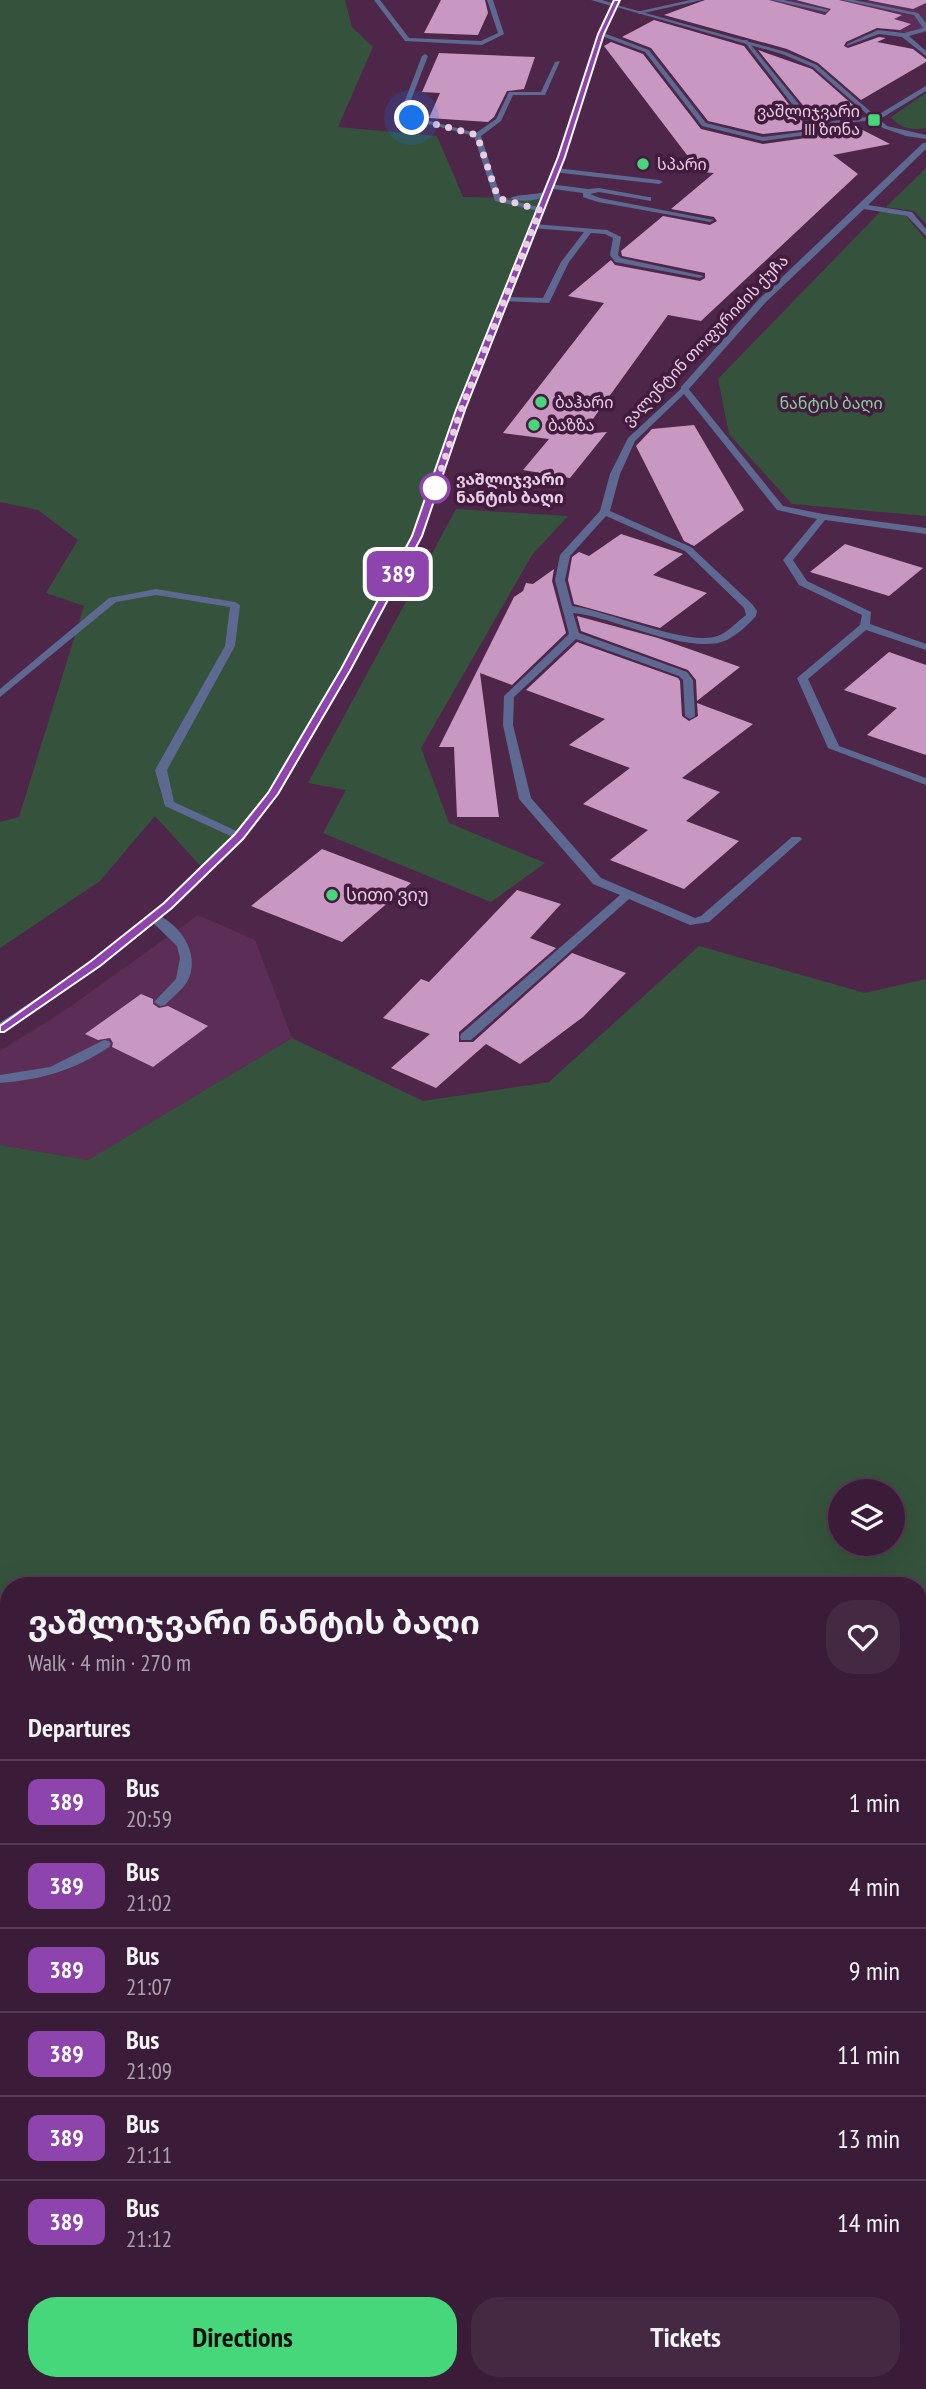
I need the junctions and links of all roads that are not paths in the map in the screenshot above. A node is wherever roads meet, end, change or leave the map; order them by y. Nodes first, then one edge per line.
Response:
1 (377, 0) edge
2 (490, 0) edge
3 (594, 0) edge
4 (699, 0) edge
5 (775, 0) edge
6 (845, 0) edge
7 (616, 3) edge
8 (826, 10) dead end
9 (639, 12) junction
10 (926, 28) edge
11 (601, 34) junction
12 (904, 35) junction
13 (745, 41) junction
14 (849, 45) dead end
15 (926, 54) edge
16 (425, 56) dead end
17 (558, 62) dead end
18 (926, 88) edge
19 (878, 118) junction
20 (812, 125) junction
21 (477, 135) junction
22 (926, 137) edge
23 (926, 145) edge
24 (556, 170) junction
25 (659, 182) dead end
26 (548, 190) junction
27 (588, 191) junction
28 (498, 198) junction
29 (648, 199) dead end
30 (862, 206) junction
31 (540, 210) junction
32 (710, 220) dead end
33 (534, 226) junction
34 (589, 230) junction
35 (926, 234) edge
36 (700, 276) dead end
37 (506, 299) junction
38 (684, 389) junction
39 (605, 512) junction
40 (823, 517) junction
41 (926, 531) edge
42 (568, 609) junction
43 (865, 626) junction
44 (574, 635) junction
45 (926, 647) edge
46 (0, 694) edge
47 (690, 716) dead end
48 (926, 782) edge
49 (239, 836) junction
50 (796, 839) dead end
51 (628, 894) junction
52 (153, 917) junction
53 (160, 1002) dead end
54 (0, 1029) edge
55 (466, 1037) dead end
56 (104, 1044) dead end
57 (0, 1079) edge

1 - 2 street
3 - 7 street
4 - 9 street
5 - 8 street
6 - 10 street
7 - 9 street
7 - 11 main road
9 - 13 street
10 - 12 street
11 - 20 street
11 - 24 main road
12 - 14 street
12 - 15 street
13 - 19 street
13 - 20 street
16 - 21 street
17 - 21 street
18 - 19 street
19 - 20 street
19 - 22 street
21 - 28 street
23 - 30 street, ვალენტინ თოფურიძის ქუჩა
24 - 25 street
24 - 26 main road
26 - 27 street
26 - 28 street
26 - 31 main road
27 - 29 street
27 - 32 street
28 - 31 street
30 - 35 street
30 - 38 street, ვალენტინ თოფურიძის ქუჩა
31 - 33 main road
33 - 34 street
33 - 37 main road
34 - 36 street
34 - 37 street
37 - 49 main road
38 - 39 street, ვალენტინ თოფურიძის ქუჩა
38 - 40 street
39 - 42 street, ვალენტინ თოფურიძის ქუჩა
39 - 42 street
40 - 41 street
40 - 43 street
42 - 44 street, ვალენტინ თოფურიძის ქუჩა
43 - 45 street
43 - 48 street
44 - 47 street
44 - 51 street
46 - 49 street
49 - 52 main road
50 - 51 street
51 - 55 street
52 - 53 street
52 - 54 main road
56 - 57 street

